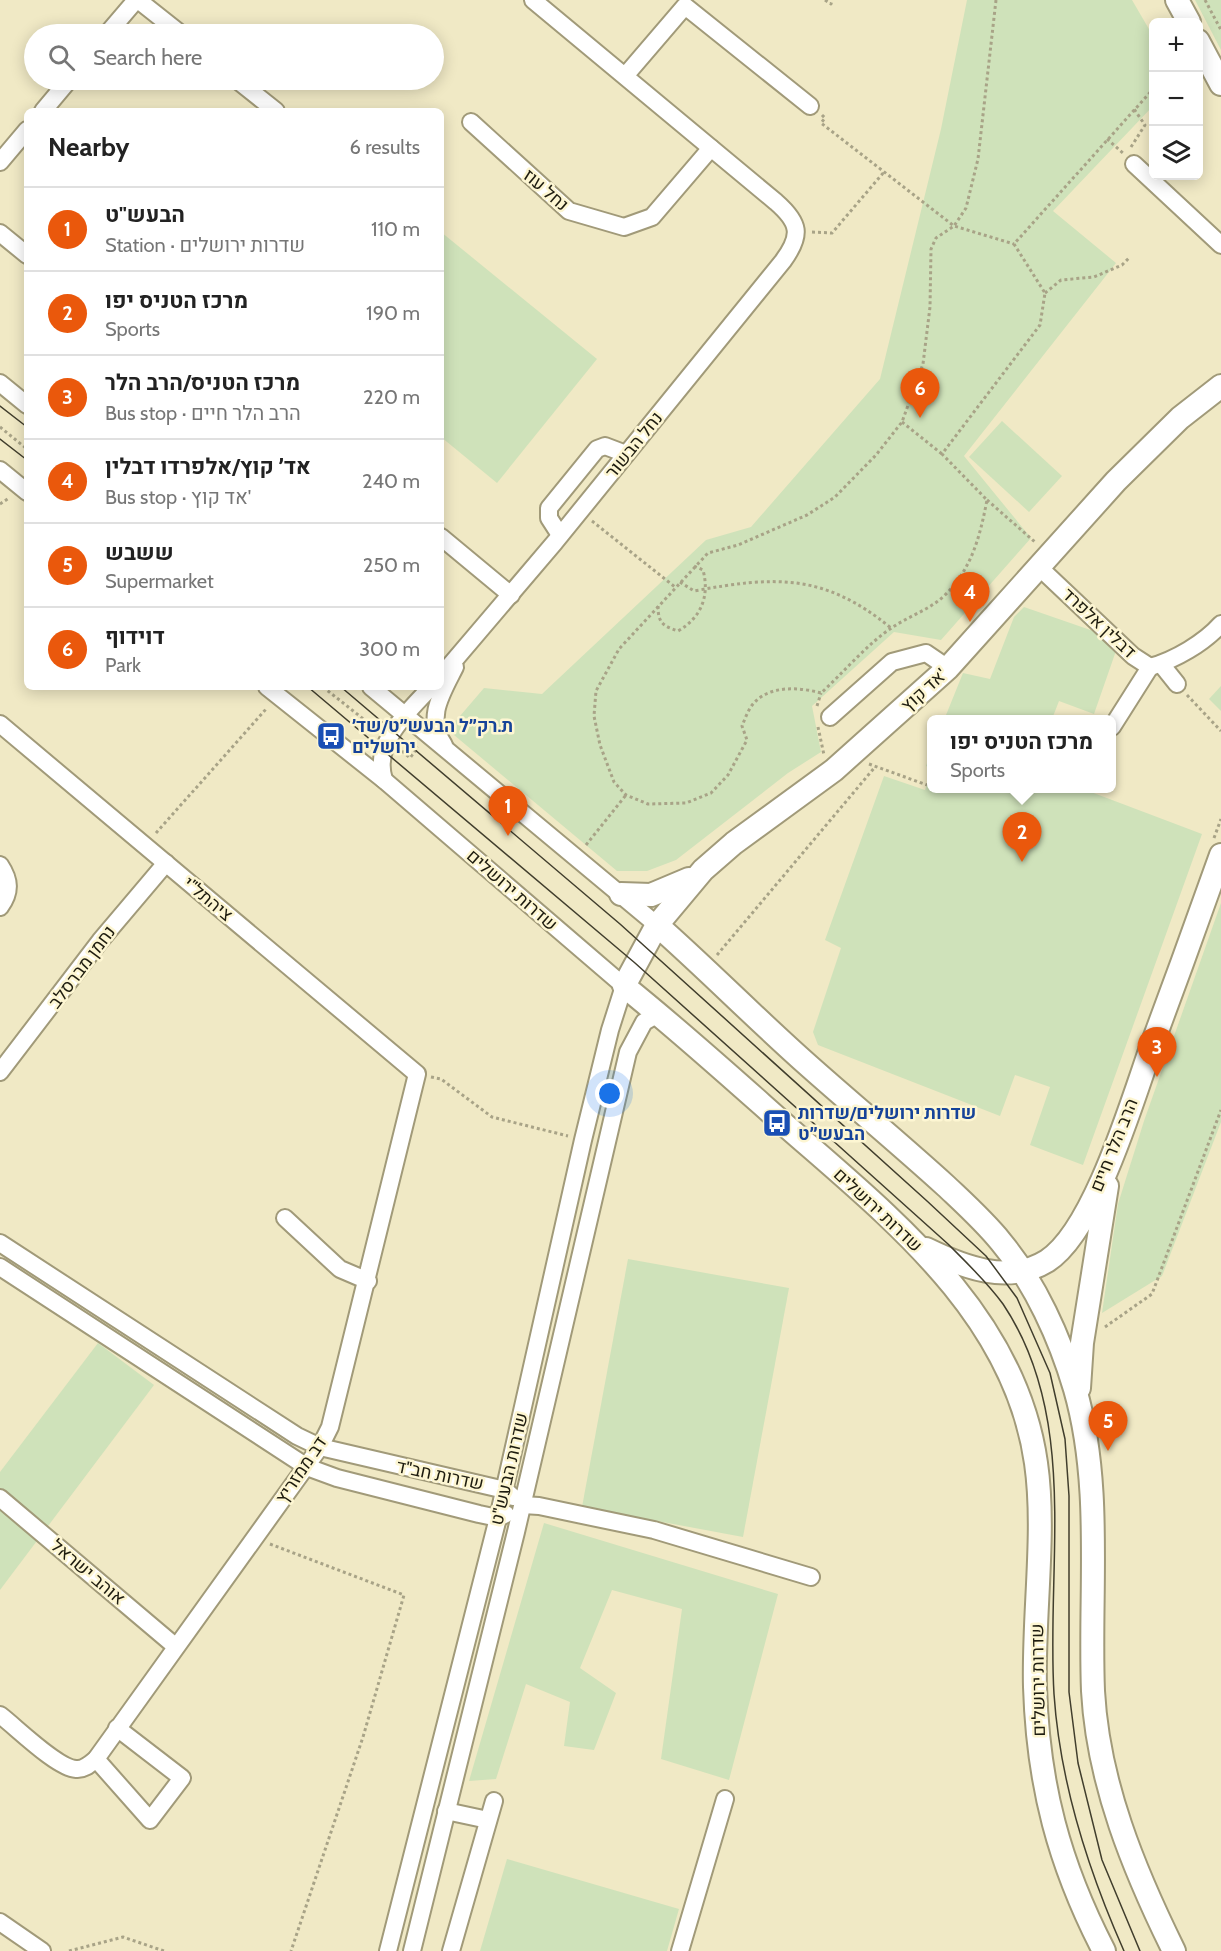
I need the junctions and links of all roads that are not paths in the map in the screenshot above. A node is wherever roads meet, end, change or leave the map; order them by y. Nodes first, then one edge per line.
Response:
1 (137, 0) edge
2 (1177, 0) edge
3 (536, 1) edge
4 (1187, 18) edge
5 (116, 24) edge
6 (168, 24) edge
7 (1203, 50) edge
8 (625, 76) junction
9 (1221, 84) edge
10 (61, 90) edge
11 (250, 90) edge
12 (810, 106) road end
13 (46, 108) edge
14 (272, 108) edge
15 (471, 122) dead end
16 (24, 134) edge
17 (711, 148) junction
18 (0, 162) edge
19 (1134, 164) road end
20 (0, 233) edge
21 (1221, 245) edge
22 (24, 253) edge
23 (0, 383) edge
24 (1221, 386) edge
25 (24, 403) edge
26 (626, 454) junction
27 (0, 470) edge
28 (24, 490) edge
29 (560, 536) junction
30 (444, 540) edge
31 (1046, 562) junction
32 (510, 595) junction
33 (1221, 624) edge
34 (462, 652) junction
35 (1155, 665) junction
36 (948, 668) junction
37 (444, 673) edge
38 (1177, 684) road end
39 (444, 688) edge
40 (375, 690) edge
41 (428, 690) edge
42 (443, 690) edge
43 (272, 692) edge
44 (406, 715) junction
45 (821, 716) road end
46 (1116, 721) edge
47 (1, 727) edge
48 (451, 752) junction
49 (384, 780) junction
50 (1221, 855) edge
51 (166, 863) junction
52 (0, 865) edge
53 (703, 870) junction
54 (621, 894) junction
55 (0, 907) edge
56 (657, 925) junction
57 (624, 986) junction
58 (658, 1014) junction
59 (0, 1072) edge
60 (417, 1074) joint
61 (1121, 1130) junction
62 (285, 1218) dead end
63 (0, 1243) edge
64 (917, 1245) junction
65 (0, 1267) edge
66 (1021, 1269) junction
67 (368, 1281) junction
68 (1080, 1410) junction
69 (320, 1447) junction
70 (307, 1467) junction
71 (505, 1490) junction
72 (0, 1498) edge
73 (523, 1505) junction
74 (498, 1518) junction
75 (811, 1577) dead end
76 (175, 1646) junction
77 (0, 1715) edge
78 (117, 1728) junction
79 (96, 1759) junction
80 (725, 1799) dead end
81 (494, 1801) dead end
82 (446, 1811) junction
83 (488, 1820) junction
84 (0, 1922) edge
85 (14, 1934) junction
86 (27, 1951) edge
87 (42, 1951) edge
88 (388, 1951) edge
89 (412, 1951) edge
90 (451, 1951) edge
91 (680, 1951) edge
92 (1104, 1951) edge
93 (1174, 1951) edge

1 - 5 street
1 - 6 street
2 - 4 main road
3 - 8 street
7 - 9 main road
8 - 12 street
8 - 17 street
10 - 13 street
11 - 14 street
15 - 17 street, נחל עוז
16 - 18 street
17 - 26 street, נחל הבשור
19 - 21 street
20 - 22 street
23 - 25 street
24 - 31 main road, אד קוץ'
26 - 29 street, נחל הבשור
26 - 29 street
27 - 28 street
29 - 32 street, נחל הבשור
30 - 32 street
31 - 35 street, דבלין אלפרד
31 - 36 main road, אד קוץ'
32 - 34 street, נחל הבשור
33 - 35 street, דבלין אלפרד
34 - 37 street, נחל הבשור
34 - 39 street, נחל הבשור
35 - 38 street
35 - 46 street
36 - 45 street
36 - 53 main road, אד קוץ'
40 - 44 street
41 - 44 street
42 - 48 street, נחל הבשור
43 - 49 street, שדרות ירושלים
44 - 48 street
44 - 49 street
47 - 51 street, ציהתל"י
48 - 54 street
49 - 57 street, שדרות ירושלים
50 - 61 main road, הרב הלר חיים
51 - 59 street, נחמן מברסלב
51 - 60 street, ציהתל"י
52 - 55 street
53 - 54 main road
53 - 56 main road, אד קוץ'
54 - 56 street
56 - 57 main road, אד קוץ'
56 - 66 main road
57 - 58 main road, שדרות ירושלים
57 - 71 street, שדרות הבעש"ט
58 - 64 main road, שדרות ירושלים
58 - 73 street, שדרות הבעש"ט
60 - 67 street, דב ממזריץ
61 - 66 main road, הרב הלר חיים
61 - 68 main road
62 - 67 street
63 - 69 street, שדרות חב"ד
64 - 66 main road, הרב הלר חיים
64 - 92 main road, שדרות ירושלים
65 - 70 street, שדרות חב"ד
66 - 68 main road
67 - 69 street, דב ממזריץ
68 - 93 main road
69 - 70 street, דב ממזריץ
69 - 71 street, שדרות חב"ד
70 - 74 street, שדרות חב"ד
70 - 76 street, דב ממזריץ
71 - 73 street, שדרות חב"ד
71 - 74 street, שדרות הבעש"ט
72 - 76 street, אוהב ישראל
73 - 74 street
73 - 75 street
73 - 82 street, שדרות הבעש"ט
74 - 88 street, שדרות הבעש"ט
76 - 78 street, דב ממזריץ
77 - 79 street
78 - 79 street, דב ממזריץ
78 - 79 street
80 - 91 street
81 - 83 street
82 - 83 street
82 - 89 street, שדרות הבעש"ט
83 - 90 street
84 - 85 street
85 - 86 street
85 - 87 street

